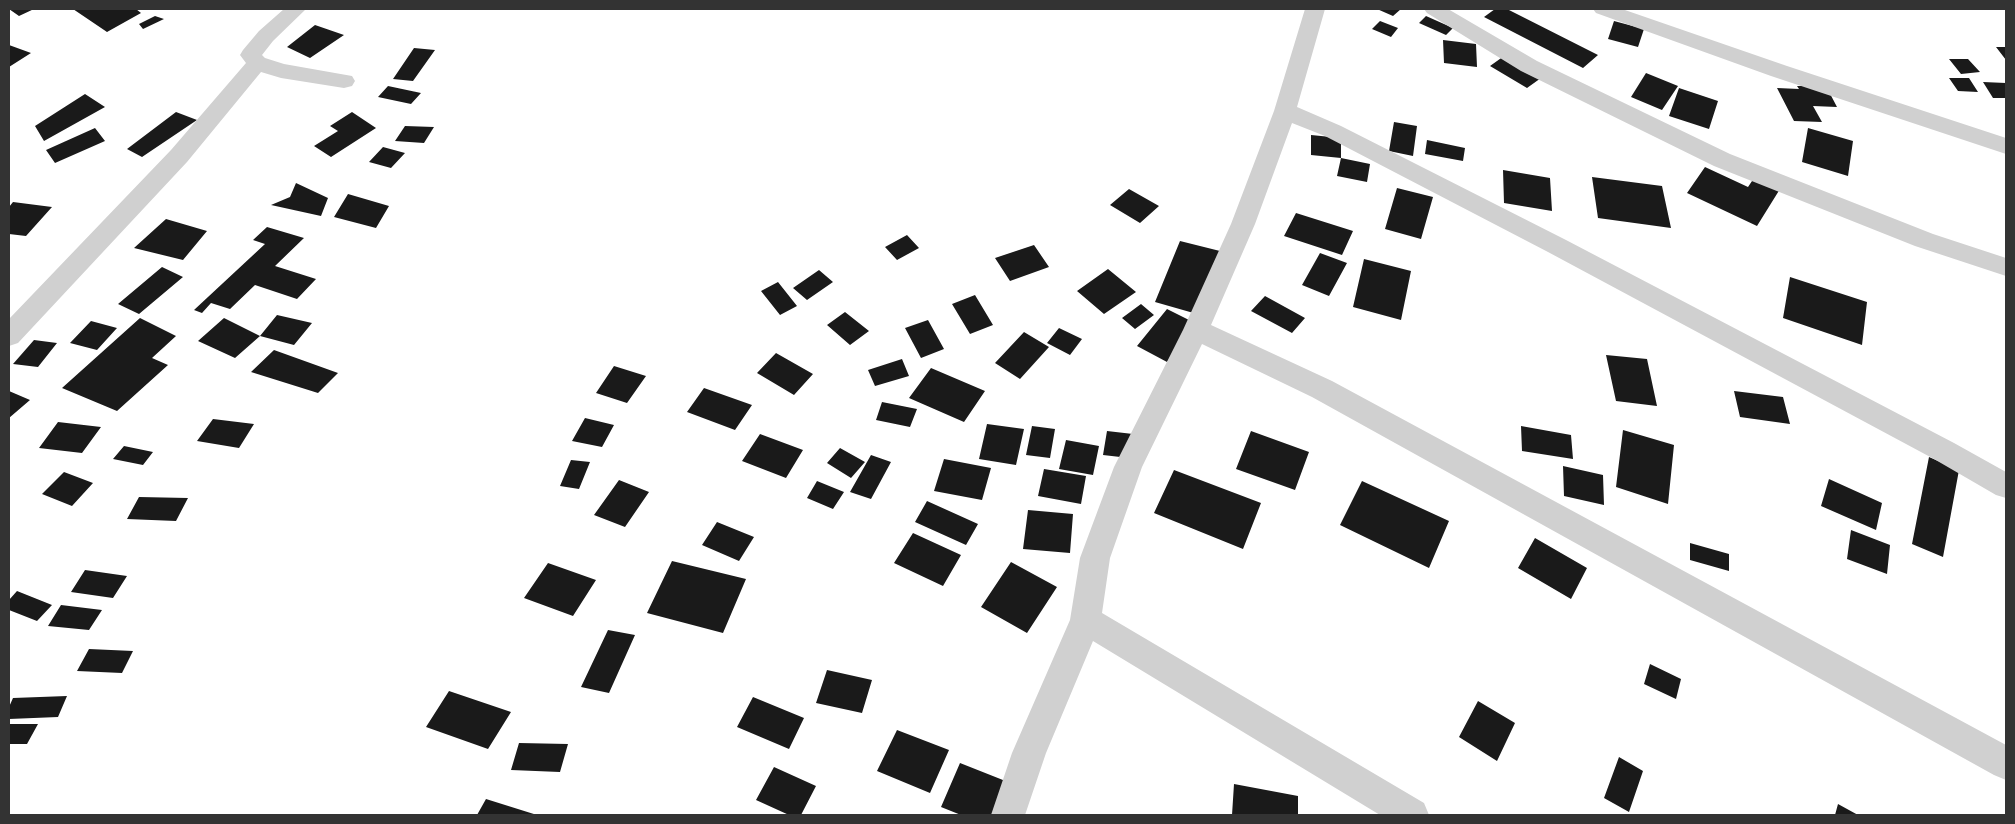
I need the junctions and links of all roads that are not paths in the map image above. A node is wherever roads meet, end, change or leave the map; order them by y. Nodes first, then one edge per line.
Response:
1 (296, 9) edge
2 (1315, 9) edge
3 (1603, 9) edge
4 (1441, 10) edge
5 (257, 63) junction
6 (344, 81) dead end
7 (1285, 111) junction
8 (2006, 146) edge
9 (2006, 267) edge
10 (1196, 330) junction
11 (9, 336) edge
12 (2006, 486) edge
13 (1086, 620) junction
14 (2006, 763) edge
15 (1008, 815) edge
16 (1412, 815) edge

1 - 5 street
2 - 7 street
3 - 8 street
4 - 9 street
5 - 6 street
5 - 11 street
7 - 10 street
7 - 12 street
10 - 13 street
10 - 14 street
13 - 15 street
13 - 16 street

